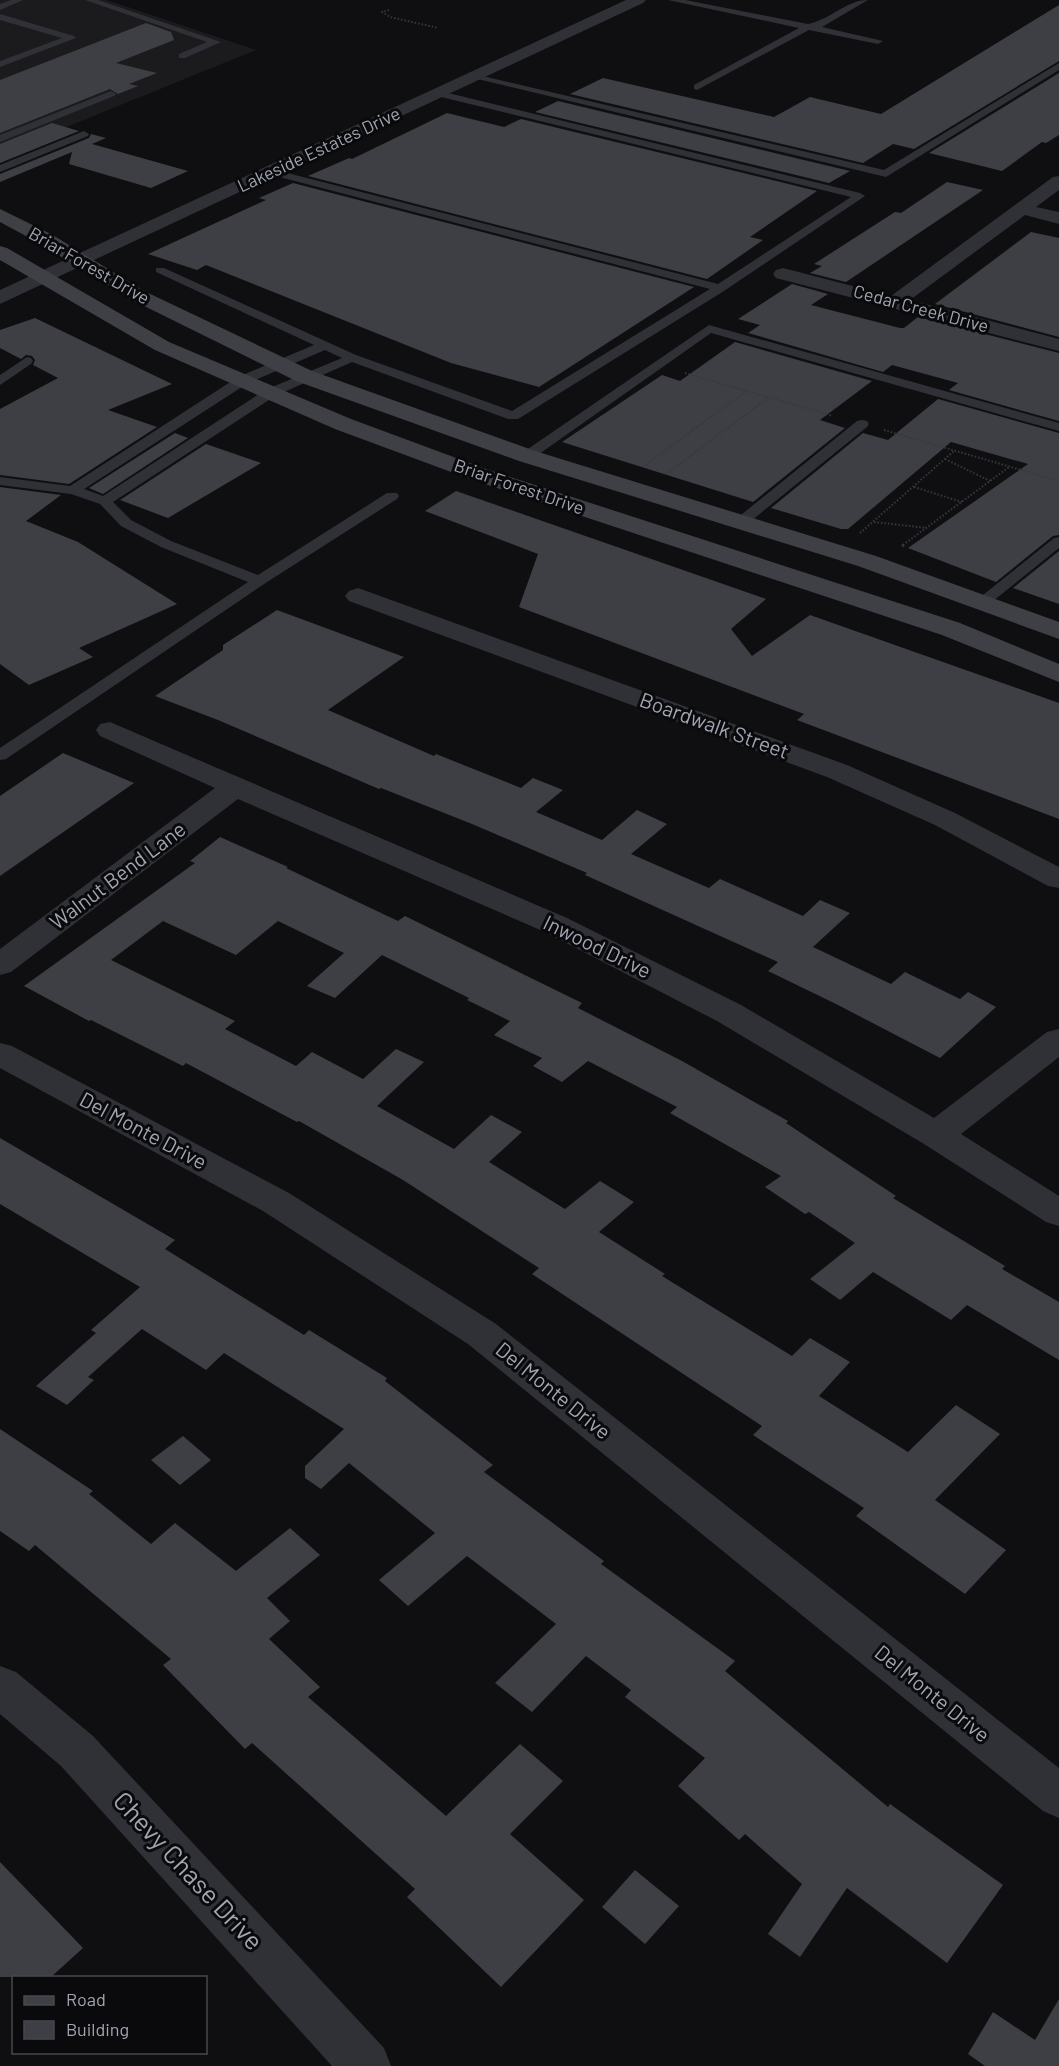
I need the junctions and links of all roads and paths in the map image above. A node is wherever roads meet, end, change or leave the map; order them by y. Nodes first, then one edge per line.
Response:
1 (20, 0) edge
2 (89, 0) edge
3 (638, 0) edge
4 (672, 0) edge
5 (864, 0) edge
6 (0, 7) edge
7 (389, 10) dead end
8 (0, 17) edge
9 (808, 27) junction
10 (438, 28) dead end
11 (878, 41) dead end
12 (182, 56) dead end
13 (0, 64) edge
14 (1059, 66) edge
15 (474, 77) junction
16 (697, 87) dead end
17 (111, 94) dead end
18 (440, 94) junction
19 (84, 134) dead end
20 (0, 139) edge
21 (736, 140) junction
22 (704, 158) junction
23 (0, 169) edge
24 (272, 172) junction
25 (1059, 181) edge
26 (1022, 209) junction
27 (0, 215) edge
28 (1059, 218) edge
29 (0, 252) edge
30 (80, 261) junction
31 (160, 270) dead end
32 (783, 274) dead end
33 (44, 277) junction
34 (720, 288) junction
35 (0, 298) edge
36 (895, 302) junction
37 (326, 345) junction
38 (1059, 345) edge
39 (352, 358) junction
40 (27, 361) dead end
41 (279, 364) junction
42 (304, 376) junction
43 (243, 380) junction
44 (0, 381) edge
45 (747, 391) dead end
46 (270, 393) junction
47 (769, 397) dead end
48 (862, 424) dead end
49 (1059, 427) edge
50 (955, 451) dead end
51 (527, 456) junction
52 (945, 459) junction
53 (1010, 467) dead end
54 (0, 481) edge
55 (991, 481) junction
56 (913, 487) junction
57 (631, 488) junction
58 (73, 490) junction
59 (392, 496) dead end
60 (105, 501) junction
61 (962, 502) junction
62 (873, 521) junction
63 (741, 522) junction
64 (927, 528) junction
65 (1059, 541) edge
66 (838, 552) junction
67 (877, 564) junction
68 (259, 580) junction
69 (358, 596) dead end
70 (983, 602) junction
71 (1059, 631) edge
72 (1059, 674) edge
73 (110, 730) dead end
74 (0, 755) edge
75 (235, 787) junction
76 (1059, 879) edge
77 (0, 965) edge
78 (1059, 1040) edge
79 (0, 1054) edge
80 (936, 1135) junction
81 (1059, 1213) edge
82 (0, 1686) edge
83 (1059, 1796) edge
84 (366, 2066) edge

1 - 6 lane
2 - 12 lane
3 - 15 street, Lakeside Estates Drive
4 - 9 lane
5 - 9 lane
7 - 10 path
8 - 13 lane
9 - 11 lane
9 - 16 lane
14 - 21 lane
15 - 18 street, Lakeside Estates Drive
15 - 21 lane
17 - 20 lane
18 - 22 lane
18 - 24 street, Lakeside Estates Drive
19 - 23 lane
21 - 22 lane
22 - 34 lane
24 - 30 street, Lakeside Estates Drive
24 - 34 lane
25 - 26 street
26 - 28 street
26 - 36 street
27 - 30 main road, Briar Forest Drive
29 - 33 main road, Briar Forest Drive
30 - 33 street, Lakeside Estates Drive
30 - 41 main road, Briar Forest Drive
31 - 37 lane
32 - 36 street, Cedar Creek Drive
33 - 35 street, Lakeside Estates Drive
33 - 43 main road, Briar Forest Drive
34 - 39 lane
36 - 38 street, Cedar Creek Drive
37 - 39 lane
37 - 41 lane
39 - 42 lane
40 - 44 lane
41 - 42 main road, Briar Forest Drive
41 - 43 lane
42 - 46 lane
42 - 51 main road, Briar Forest Drive
43 - 46 main road, Briar Forest Drive
43 - 58 lane
45 - 57 path
46 - 60 lane
46 - 72 main road, Briar Forest Drive
47 - 57 path
48 - 63 lane
49 - 51 lane
50 - 52 path
51 - 57 main road, Briar Forest Drive
52 - 55 path
52 - 56 path
53 - 55 path
54 - 58 lane
55 - 61 path
56 - 61 path
56 - 62 path
57 - 63 main road, Briar Forest Drive
58 - 60 lane
59 - 68 lane
60 - 68 lane
61 - 64 path
62 - 64 path
62 - 66 path
63 - 66 main road, Briar Forest Drive
64 - 67 path
65 - 70 lane
66 - 67 main road, Briar Forest Drive
67 - 70 main road, Briar Forest Drive
68 - 74 lane
69 - 76 street, Boardwalk Street
70 - 71 main road, Briar Forest Drive
73 - 75 street, Inwood Drive
75 - 77 street, Walnut Bend Lane
75 - 80 street, Inwood Drive
78 - 80 street
79 - 83 street, Del Monte Drive
80 - 81 street, Inwood Drive
82 - 84 street, Chevy Chase Drive

